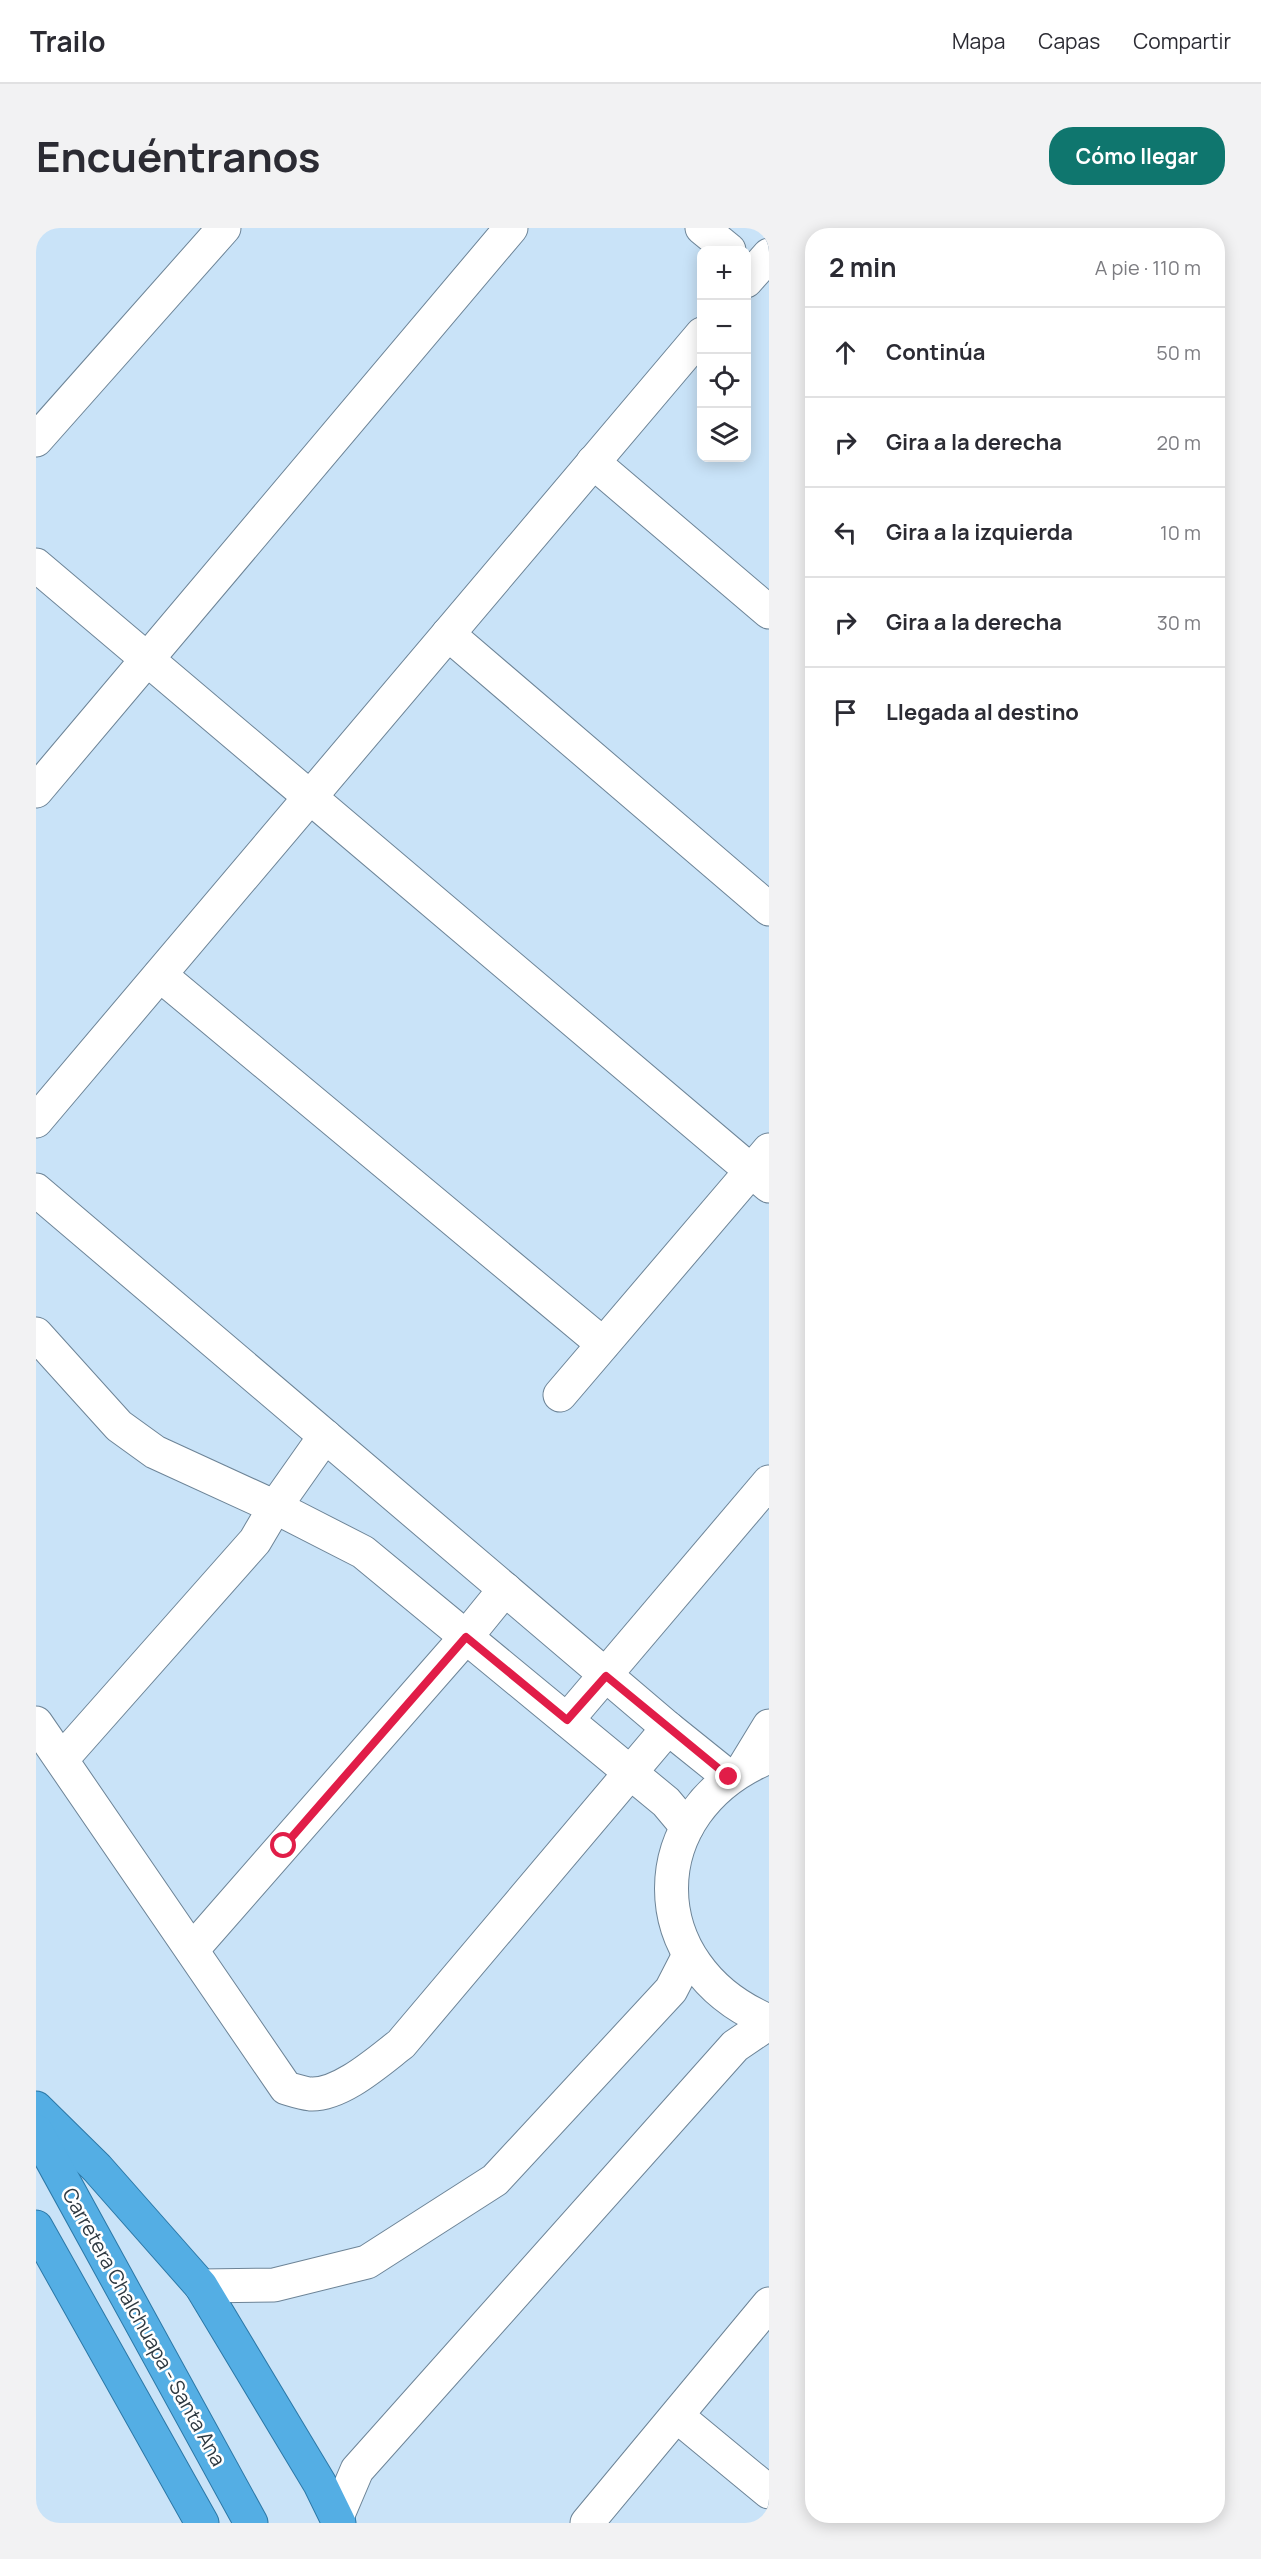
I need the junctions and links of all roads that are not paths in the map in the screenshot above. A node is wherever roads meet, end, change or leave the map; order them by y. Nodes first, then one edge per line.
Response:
1 (224, 228) edge
2 (511, 228) edge
3 (702, 228) edge
4 (724, 246) edge
5 (697, 340) edge
6 (36, 440) edge
7 (593, 462) junction
8 (36, 565) edge
9 (769, 612) edge
10 (448, 634) junction
11 (149, 660) junction
12 (36, 791) edge
13 (310, 797) junction
14 (769, 909) edge
15 (160, 975) junction
16 (36, 1121) edge
17 (763, 1169) edge
18 (36, 1190) edge
19 (36, 1334) edge
20 (603, 1344) junction
21 (560, 1395) dead end
22 (325, 1436) junction
23 (769, 1482) edge
24 (275, 1507) junction
25 (505, 1589) junction
26 (466, 1637) junction
27 (606, 1676) junction
28 (567, 1720) junction
29 (36, 1723) edge
30 (769, 1726) edge
31 (668, 1728) junction
32 (62, 1759) junction
33 (747, 1767) edge
34 (631, 1773) junction
35 (687, 1827) junction
36 (192, 1950) junction
37 (689, 1955) junction
38 (769, 2022) edge
39 (36, 2108) edge
40 (36, 2131) edge
41 (36, 2227) edge
42 (201, 2286) junction
43 (769, 2304) edge
44 (677, 2416) junction
45 (769, 2492) edge
46 (338, 2520) edge
47 (202, 2523) edge
48 (251, 2523) edge
49 (587, 2523) edge

1 - 6 street
2 - 11 street
3 - 4 street
5 - 7 street
7 - 9 street
7 - 10 street
8 - 11 street
10 - 13 street
10 - 14 street
11 - 12 street
11 - 13 street
13 - 15 street
13 - 17 street
15 - 16 street
15 - 20 street
17 - 20 street
18 - 22 street
19 - 24 street
20 - 21 street
22 - 24 street
22 - 25 street
23 - 27 street
24 - 26 street
24 - 32 street
25 - 26 street
25 - 27 street
26 - 28 street
26 - 36 street
27 - 28 street
27 - 31 street
28 - 34 street
29 - 32 street
30 - 33 street
31 - 33 street
31 - 34 street
32 - 36 street
33 - 35 street
34 - 35 street
34 - 36 street
35 - 37 street
37 - 38 street
37 - 42 street
38 - 46 street
39 - 42 highway
40 - 48 highway, Carretera Chalchuapa - Santa Ana
41 - 47 highway
42 - 46 highway
43 - 44 street
44 - 45 street
44 - 49 street

